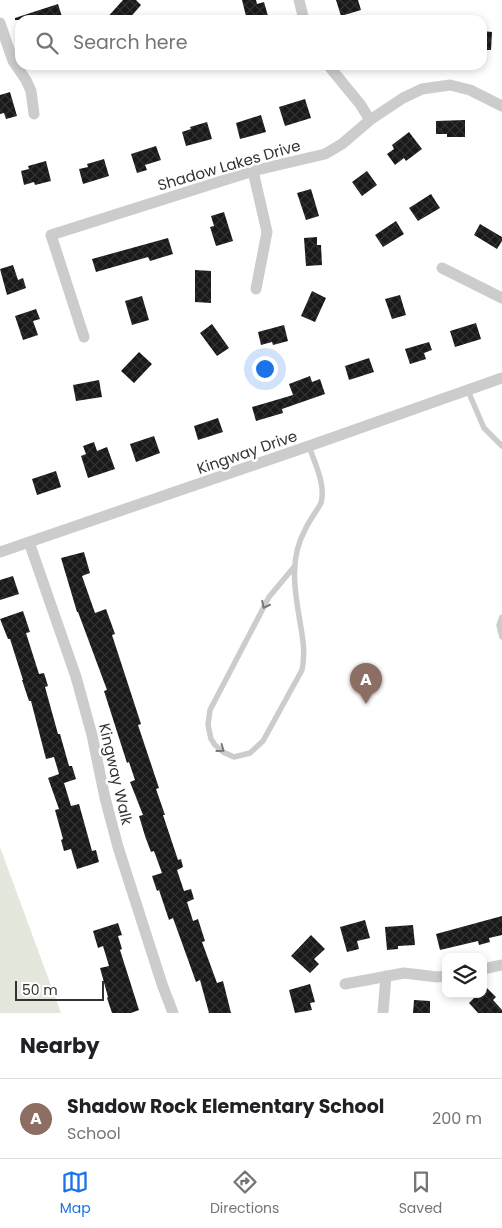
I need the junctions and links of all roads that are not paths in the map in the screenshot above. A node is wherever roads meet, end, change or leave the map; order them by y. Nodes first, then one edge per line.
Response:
1 (299, 0) edge
2 (303, 15) edge
3 (0, 24) edge
4 (15, 65) edge
5 (19, 70) edge
6 (332, 70) edge
7 (502, 106) edge
8 (34, 114) dead end
9 (370, 120) junction
10 (253, 171) junction
11 (442, 268) dead end
12 (256, 289) dead end
13 (502, 298) edge
14 (84, 337) dead end
15 (502, 378) edge
16 (468, 391) junction
17 (309, 446) junction
18 (502, 446) edge
19 (29, 542) junction
20 (0, 552) edge
21 (294, 567) junction
22 (502, 617) edge
23 (502, 637) edge
24 (502, 965) edge
25 (487, 968) edge
26 (386, 976) junction
27 (442, 976) edge
28 (345, 984) dead end
29 (173, 1013) edge
30 (383, 1013) edge

1 - 2 street
3 - 4 street
5 - 8 street
6 - 9 street
7 - 9 street, Shadow Lakes Drive
9 - 10 street, Shadow Lakes Drive
10 - 12 street
10 - 14 street, Shadow Lakes Drive
11 - 13 street
15 - 16 street, Kingway Drive
16 - 17 street, Kingway Drive
16 - 18 lane
17 - 19 street, Kingway Drive
17 - 21 lane
19 - 20 street, Kingway Drive
19 - 29 street, Kingway Walk
21 -> 21 lane
22 - 23 lane
24 - 25 street
26 - 27 street
26 - 28 street
26 - 30 street

